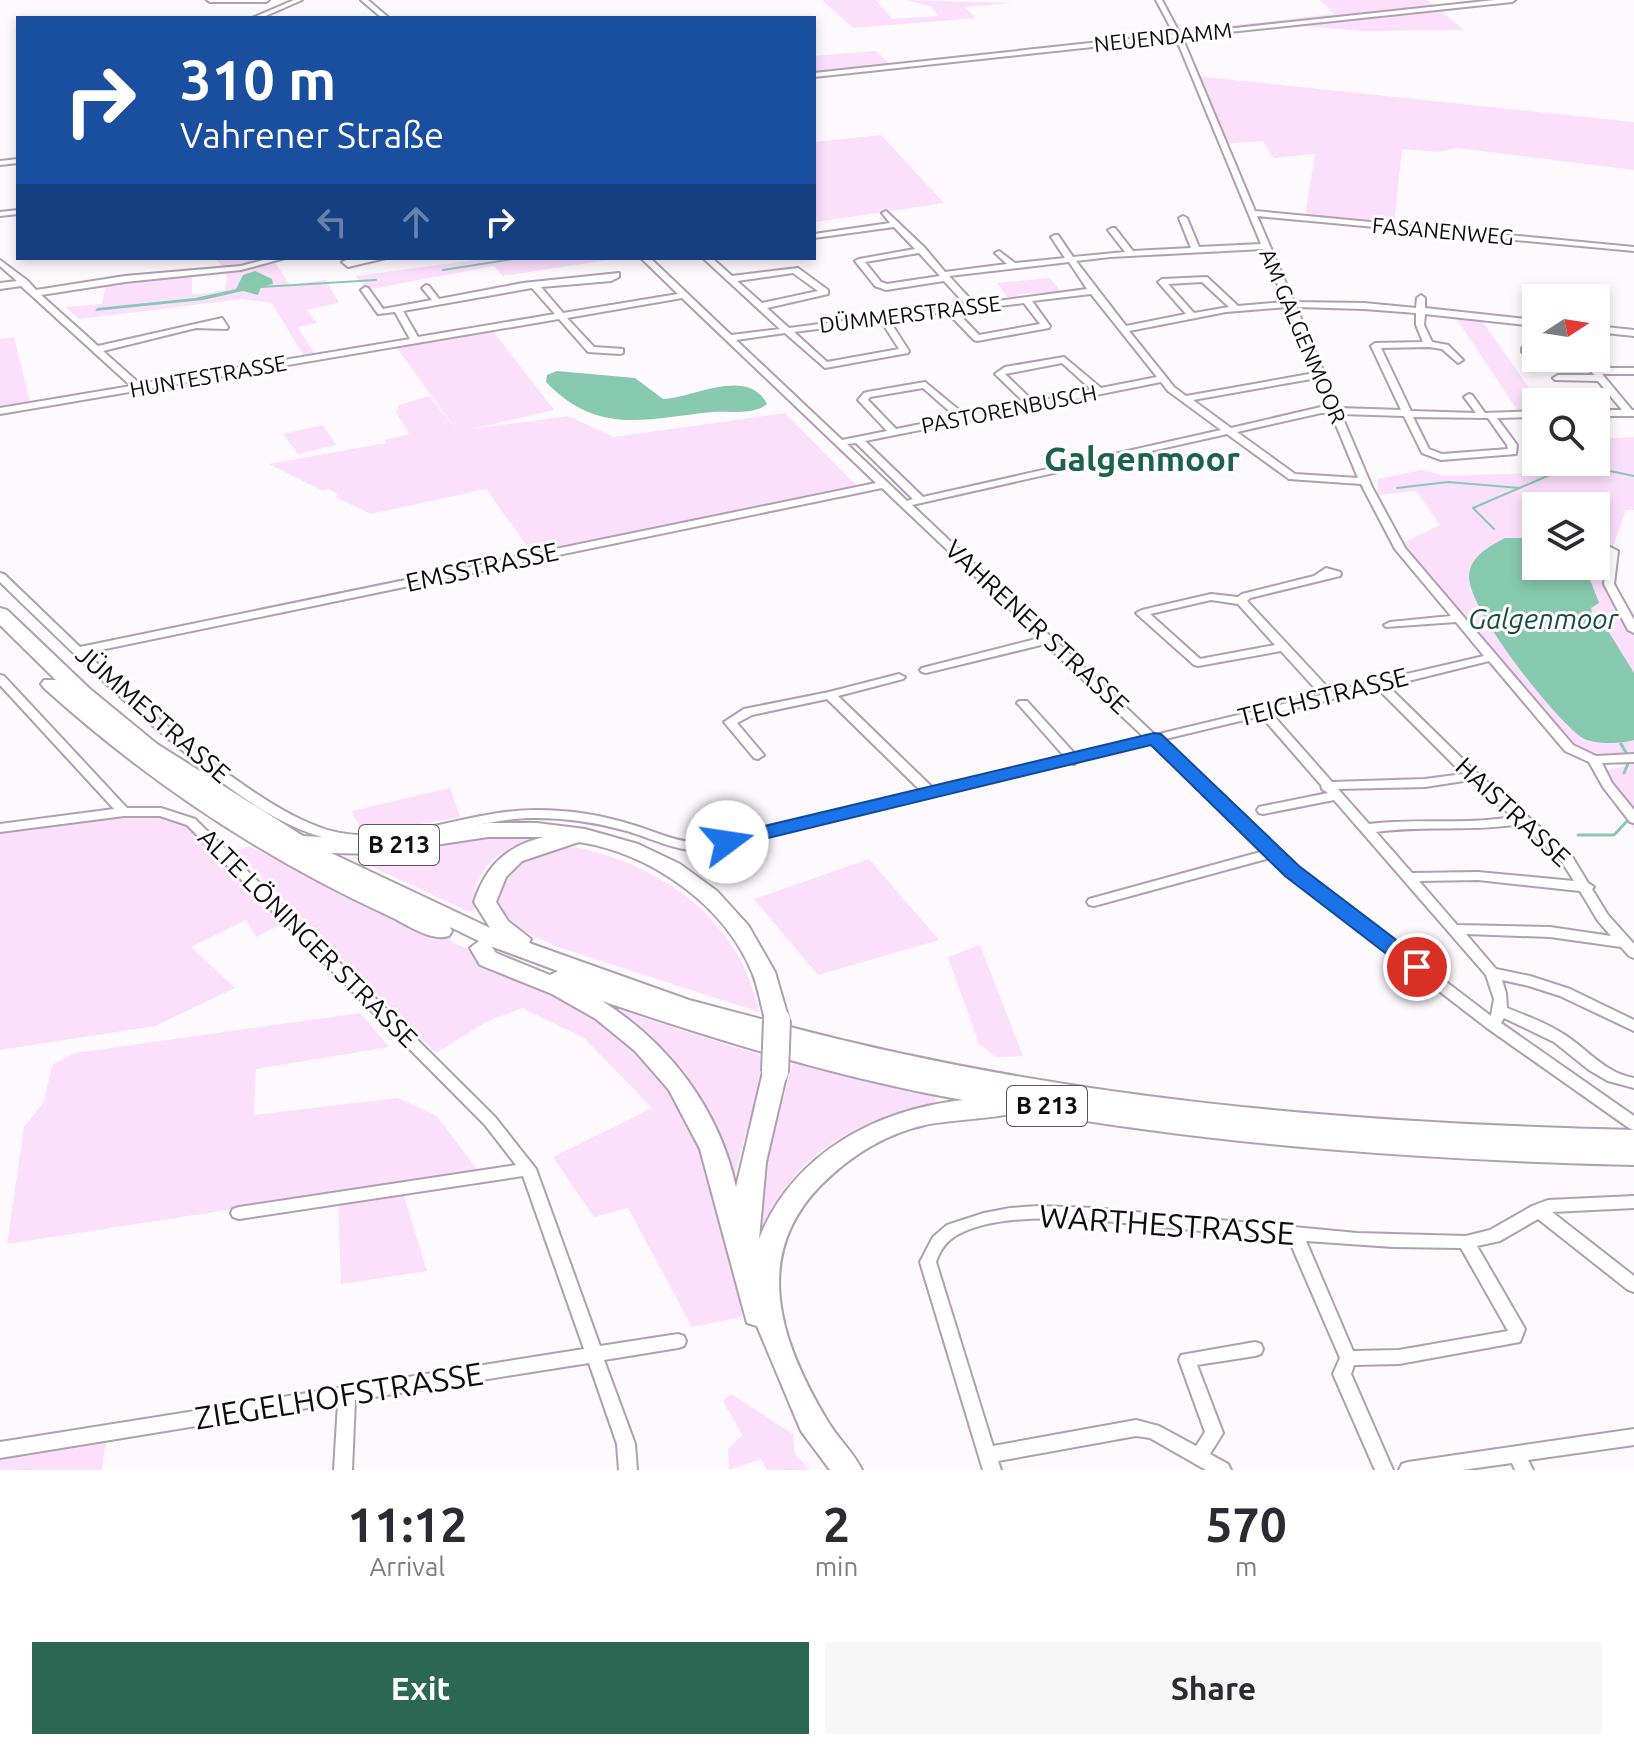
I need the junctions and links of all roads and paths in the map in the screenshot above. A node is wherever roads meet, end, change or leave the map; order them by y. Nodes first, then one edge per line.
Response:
1 (210, 0) edge
2 (266, 0) edge
3 (299, 0) edge
4 (364, 0) edge
5 (1159, 0) edge
6 (1512, 0) edge
7 (260, 16) edge
8 (384, 16) edge
9 (1178, 36) junction
10 (816, 75) edge
11 (886, 213) dead end
12 (1252, 213) junction
13 (1183, 218) dead end
14 (897, 224) junction
15 (1112, 230) dead end
16 (816, 236) edge
17 (1055, 237) dead end
18 (1265, 246) junction
19 (1195, 248) junction
20 (1634, 249) edge
21 (922, 250) junction
22 (999, 253) dead end
23 (1130, 253) junction
24 (1068, 258) junction
25 (274, 260) edge
26 (371, 260) edge
27 (647, 260) edge
28 (709, 260) edge
29 (0, 262) edge
30 (355, 263) dead end
31 (1012, 265) junction
32 (946, 276) junction
33 (599, 278) dead end
34 (731, 279) junction
35 (480, 281) dead end
36 (25, 283) junction
37 (0, 286) edge
38 (536, 287) junction
39 (426, 288) dead end
40 (365, 290) dead end
41 (1093, 291) junction
42 (487, 292) junction
43 (36, 293) junction
44 (685, 295) junction
45 (1421, 298) dead end
46 (436, 300) junction
47 (1026, 300) junction
48 (1292, 305) junction
49 (762, 306) junction
50 (973, 307) junction
51 (398, 309) junction
52 (1237, 309) junction
53 (950, 310) junction
54 (1420, 311) junction
55 (560, 316) junction
56 (1193, 317) junction
57 (884, 319) junction
58 (1522, 322) edge
59 (200, 327) dead end
60 (785, 329) junction
61 (1126, 329) junction
62 (1610, 330) edge
63 (1368, 332) dead end
64 (1634, 333) edge
65 (729, 338) junction
66 (416, 341) junction
67 (1429, 344) junction
68 (1375, 346) junction
69 (99, 349) junction
70 (620, 351) dead end
71 (1458, 360) dead end
72 (1634, 371) edge
73 (1596, 374) junction
74 (1319, 375) junction
75 (1558, 378) dead end
76 (1161, 379) junction
77 (139, 388) junction
78 (1099, 391) junction
79 (1469, 397) dead end
80 (1184, 399) junction
81 (1032, 405) junction
82 (1334, 410) junction
83 (0, 411) edge
84 (1406, 412) junction
85 (1610, 413) edge
86 (1632, 413) edge
87 (1522, 415) edge
88 (1487, 416) junction
89 (963, 418) junction
90 (1228, 430) junction
91 (893, 432) junction
92 (858, 439) junction
93 (840, 443) junction
94 (1365, 481) junction
95 (885, 484) junction
96 (920, 500) junction
97 (905, 504) junction
98 (1610, 550) edge
99 (0, 576) edge
100 (1610, 576) edge
101 (1317, 579) dead end
102 (1609, 580) edge
103 (1241, 601) junction
104 (0, 614) edge
105 (1460, 618) junction
106 (1390, 625) dead end
107 (1634, 630) edge
108 (0, 633) edge
109 (1050, 639) junction
110 (1282, 647) junction
111 (79, 651) junction
112 (1493, 657) junction
113 (926, 670) dead end
114 (899, 677) dead end
115 (0, 678) edge
116 (1378, 683) junction
117 (830, 695) junction
118 (1328, 695) junction
119 (1023, 703) dead end
120 (1263, 711) junction
121 (1154, 738) junction
122 (758, 755) dead end
123 (1634, 758) edge
124 (1074, 760) junction
125 (1594, 760) junction
126 (1473, 776) junction
127 (205, 787) junction
128 (1330, 791) junction
129 (931, 793) junction
130 (1263, 810) dead end
131 (124, 812) junction
132 (1634, 819) edge
133 (1522, 820) junction
134 (0, 828) edge
135 (1366, 829) junction
136 (605, 841) junction
137 (697, 847) joint
138 (1273, 853) junction
139 (1408, 877) junction
140 (1587, 887) junction
141 (1094, 902) dead end
142 (1454, 929) junction
143 (1621, 942) junction
144 (481, 948) junction
145 (1634, 953) edge
146 (573, 968) junction
147 (1492, 973) junction
148 (1497, 1018) junction
149 (1634, 1026) edge
150 (1634, 1083) edge
151 (1082, 1112) junction
152 (1634, 1124) edge
153 (1634, 1140) edge
154 (1634, 1155) edge
155 (528, 1169) junction
156 (1634, 1202) edge
157 (1538, 1210) junction
158 (239, 1213) dead end
159 (1294, 1233) junction
160 (1466, 1242) junction
161 (745, 1260) junction
162 (1634, 1285) edge
163 (678, 1341) dead end
164 (1255, 1349) dead end
165 (595, 1354) junction
166 (1348, 1358) junction
167 (347, 1395) junction
168 (818, 1432) junction
169 (1634, 1437) edge
170 (0, 1450) edge
171 (1199, 1456) junction
172 (990, 1462) edge
173 (1520, 1462) edge
174 (343, 1470) edge
175 (628, 1470) edge
176 (847, 1470) edge
177 (1222, 1470) edge
178 (1384, 1470) edge
179 (1408, 1470) edge

1 - 2 street
3 - 7 street
4 - 8 street
5 - 9 street, AM GALGENMOOR
6 - 9 street, NEUENDAMM
9 - 10 street, NEUENDAMM
9 - 12 street, AM GALGENMOOR
11 - 14 street
12 - 18 street, AM GALGENMOOR
12 - 20 street, FASANENWEG
13 - 19 street
14 - 16 street
14 - 21 street
15 - 23 street
17 - 24 street
18 - 19 street
18 - 48 street, AM GALGENMOOR
19 - 23 street
21 - 32 street
21 - 32 street
22 - 31 street
23 - 24 street
24 - 31 street
24 - 41 street
25 - 43 street
26 - 30 street
27 - 44 street, VAHRENER STRASSE
28 - 34 street
29 - 36 street
31 - 32 street
32 - 50 street
33 - 38 street
34 - 49 street
34 - 49 street
35 - 42 street
36 - 37 street
36 - 43 street
38 - 42 street
38 - 55 street
39 - 46 street
40 - 51 street
41 - 47 street, DÜMMERSTRASSE
41 - 61 street
42 - 46 street
43 - 69 street
44 - 55 street, HUNTESTRASSE
44 - 65 street, VAHRENER STRASSE
45 - 54 street
46 - 51 street
47 - 50 street, DÜMMERSTRASSE
47 - 53 street
48 - 52 street
48 - 54 street
48 - 74 street, AM GALGENMOOR
49 - 60 street
50 - 53 street, DÜMMERSTRASSE
51 - 66 street
52 - 56 street
52 - 56 street
53 - 57 street, DÜMMERSTRASSE
54 - 58 street
54 - 67 street
55 - 66 street, HUNTESTRASSE
55 - 70 street
56 - 61 street
57 - 60 street, DÜMMERSTRASSE
57 - 60 street
59 - 69 street
60 - 65 street, DÜMMERSTRASSE
61 - 76 street
62 - 64 street
63 - 68 street
65 - 93 street, VAHRENER STRASSE
66 - 77 street, HUNTESTRASSE
67 - 68 street
67 - 71 street
68 - 84 street
69 - 77 street
72 - 73 street
73 - 75 street
73 - 86 street
74 - 80 street
74 - 82 street, AM GALGENMOOR
76 - 78 street, PASTORENBUSCH
76 - 80 street
77 - 83 street, HUNTESTRASSE
78 - 81 street, PASTORENBUSCH
78 - 81 street
79 - 88 street
80 - 90 street
81 - 89 street, PASTORENBUSCH
82 - 84 street
82 - 90 street
82 - 94 street, AM GALGENMOOR
84 - 88 street
84 - 88 street
85 - 86 street
87 - 88 street
89 - 91 street, PASTORENBUSCH
89 - 91 street
90 - 94 street
90 - 96 street
91 - 92 street, PASTORENBUSCH
92 - 93 street, PASTORENBUSCH
92 - 96 street
93 - 95 street, VAHRENER STRASSE
94 - 105 street, AM GALGENMOOR
95 - 97 street, VAHRENER STRASSE
95 - 111 street, EMSSTRASSE
96 - 97 street
97 - 109 street, VAHRENER STRASSE
98 - 100 street
99 - 111 street, JÜMMESTRASSE
101 - 103 street
102 - 107 street
103 - 110 street
103 - 110 street
104 - 127 highway, B 213
105 - 106 street
105 - 112 street, AM GALGENMOOR
108 - 144 highway, B 213
109 - 113 street
109 - 121 street, VAHRENER STRASSE
110 - 118 street
111 - 137 street, JÜMMESTRASSE
112 - 116 street, TEICHSTRASSE
112 - 125 street, AM GALGENMOOR
114 - 117 street
115 - 131 street
116 - 118 street, TEICHSTRASSE
116 - 126 street, HAISTRASSE
117 - 122 street
117 - 129 street
118 - 120 street, TEICHSTRASSE
119 - 124 street
120 - 121 street, TEICHSTRASSE
120 - 128 street
121 - 124 street, TEICHSTRASSE
121 - 138 street, VAHRENER STRASSE
123 - 125 street
124 - 129 street, TEICHSTRASSE
125 - 132 street, AM GALGENMOOR
126 - 128 street
126 - 133 street, HAISTRASSE
127 - 136 highway, B 213
127 - 146 highway, B 213
128 - 130 street
128 - 135 street
129 - 137 street, TEICHSTRASSE
131 - 134 street, ALTE LÖNINGER STRASSE
131 - 155 street, ALTE LÖNINGER STRASSE
133 - 135 street
133 - 140 street, HAISTRASSE
135 - 139 street
136 - 146 highway
136 - 161 highway, B 213, bridge
138 - 141 street
138 - 148 street, VAHRENER STRASSE
139 - 140 street
139 - 142 street
140 - 143 street, HAISTRASSE
142 - 143 street
142 - 147 street
143 - 145 street, HAISTRASSE
144 - 151 highway, B 213
144 - 161 highway
146 - 153 highway, B 213
147 - 148 street
147 - 149 street
148 - 150 street
148 - 152 street, VAHRENER STRASSE
151 - 154 highway, B 213
151 - 168 highway, B 213
155 - 158 street
155 - 165 street, ALTE LÖNINGER STRASSE
156 - 157 street, WARTHESTRASSE
157 - 160 street, WARTHESTRASSE
157 - 162 street
159 - 160 street, WARTHESTRASSE
159 - 166 street
159 - 172 street, WARTHESTRASSE
160 - 166 street
161 - 168 highway, B 213
163 - 165 street, ZIEGELHOFSTRASSE
164 - 171 street
165 - 167 street, ZIEGELHOFSTRASSE
165 - 175 street, ALTE LÖNINGER STRASSE
166 - 178 street
167 - 170 street, ZIEGELHOFSTRASSE
167 - 174 street
168 - 176 highway
169 - 173 street
171 - 172 street
171 - 177 street
173 - 179 street

